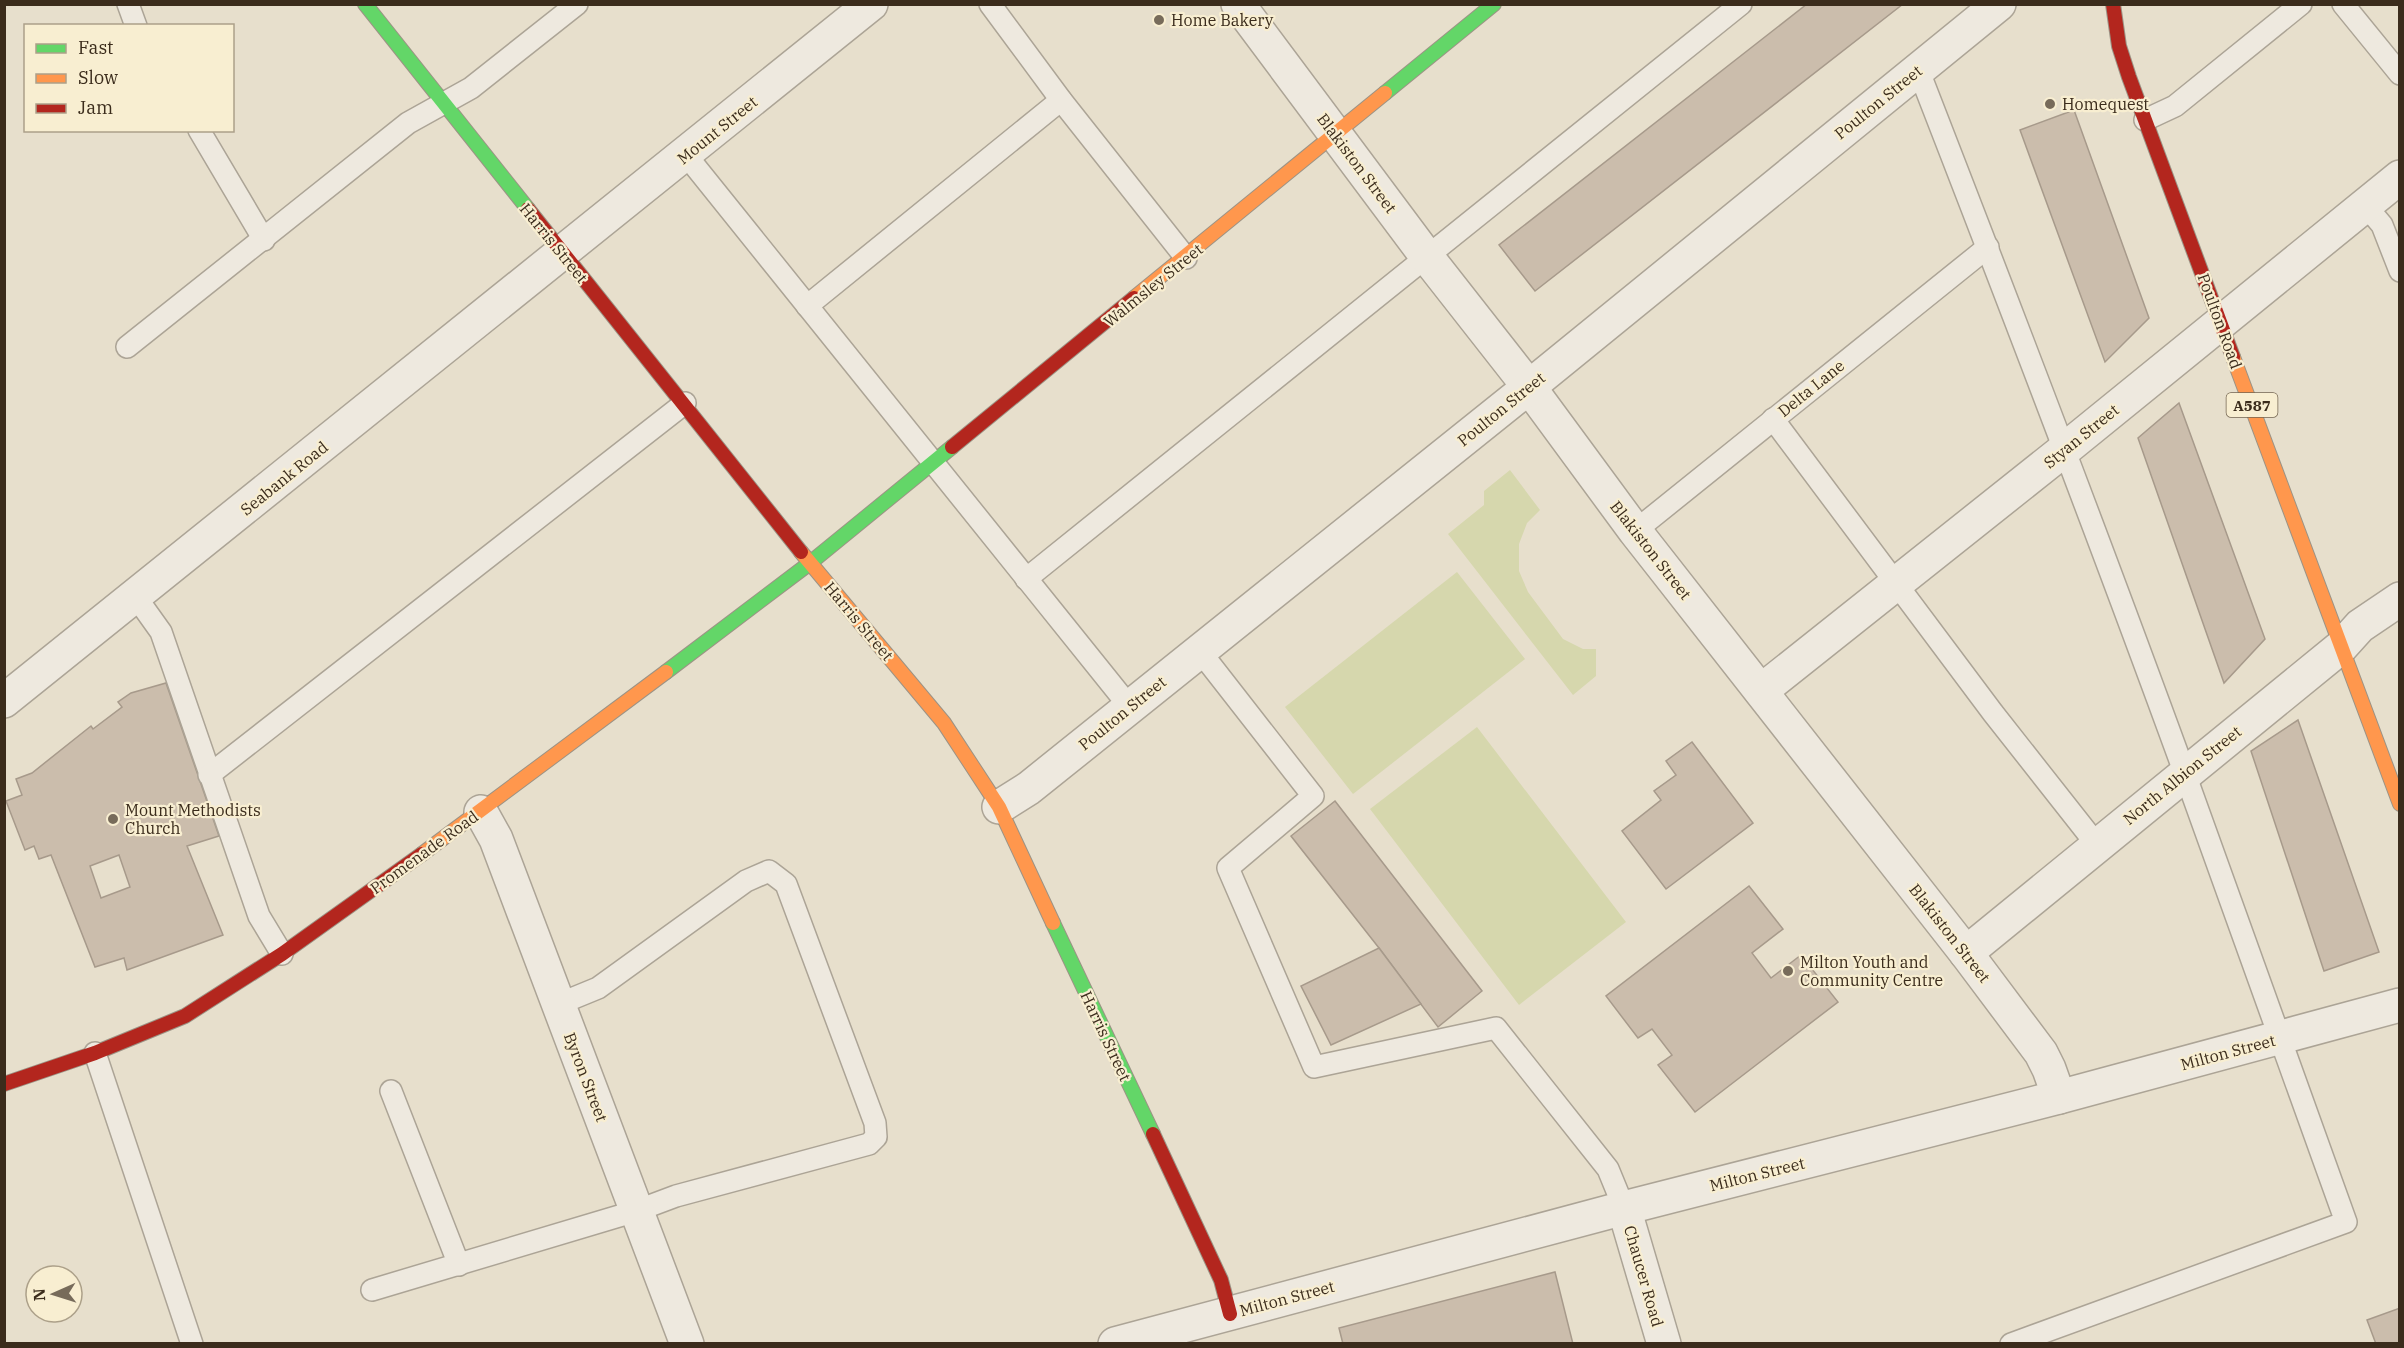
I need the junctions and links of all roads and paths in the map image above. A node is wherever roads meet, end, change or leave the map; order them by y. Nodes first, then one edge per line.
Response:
1 (128, 4) edge
2 (365, 4) edge
3 (577, 4) edge
4 (871, 4) edge
5 (990, 4) edge
6 (1238, 4) edge
7 (1494, 4) edge
8 (1741, 4) edge
9 (1999, 4) edge
10 (2113, 4) edge
11 (2301, 4) edge
12 (2343, 4) edge
13 (135, 24) edge
14 (1918, 69) junction
15 (2400, 74) edge
16 (1061, 100) junction
17 (444, 104) junction
18 (2145, 120) junction
19 (200, 132) edge
20 (1336, 134) junction
21 (686, 155) junction
22 (2400, 177) edge
23 (2366, 206) junction
24 (264, 240) junction
25 (1988, 247) junction
26 (562, 254) junction
27 (1427, 256) junction
28 (1186, 258) junction
29 (2400, 271) edge
30 (807, 306) junction
31 (2221, 322) junction
32 (127, 347) dead end
33 (1529, 387) junction
34 (685, 403) junction
35 (1773, 419) junction
36 (2064, 450) junction
37 (933, 463) junction
38 (1635, 531) junction
39 (810, 563) junction
40 (1026, 579) junction
41 (1898, 584) junction
42 (136, 597) junction
43 (2400, 599) edge
44 (2341, 647) junction
45 (1199, 650) junction
46 (1761, 692) junction
47 (4, 701) edge
48 (1129, 706) junction
49 (2185, 773) junction
50 (209, 774) junction
51 (2400, 804) edge
52 (999, 807) junction
53 (481, 812) junction
54 (2097, 845) junction
55 (1966, 953) junction
56 (282, 954) junction
57 (559, 1004) junction
58 (2400, 1005) edge
59 (2278, 1039) junction
60 (95, 1053) junction
61 (4, 1084) edge
62 (391, 1091) dead end
63 (2059, 1097) junction
64 (1624, 1208) junction
65 (636, 1210) junction
66 (459, 1265) junction
67 (372, 1290) dead end
68 (1227, 1324) edge
69 (192, 1344) edge
70 (687, 1344) edge
71 (1115, 1344) edge
72 (1664, 1344) edge
73 (2012, 1344) edge

1 - 13 lane
2 - 17 street, Harris Street
3 - 17 lane
4 - 21 street, Mount Street
5 - 16 lane
6 - 20 street, Blakiston Street
7 - 20 street, Walmsley Street
8 - 27 lane
9 - 14 street, Poulton Street
10 - 18 street, Poulton Road / A587
11 - 18 lane
12 - 15 lane
14 - 25 lane
14 - 33 street, Poulton Street
16 - 28 lane
16 - 30 lane
17 - 24 lane
17 - 26 street, Harris Street
18 - 31 street, Poulton Road / A587
19 - 24 lane
20 - 27 street, Blakiston Street
20 - 28 street, Walmsley Street
21 - 26 street, Mount Street
21 - 30 lane
22 - 23 street, Styan Street
23 - 29 lane
23 - 31 street, Styan Street
24 - 32 lane
25 - 35 lane, Delta Lane
25 - 36 lane
26 - 34 street, Harris Street
26 - 42 street, Seabank Road
27 - 33 street, Blakiston Street
27 - 40 lane
28 - 37 street, Walmsley Street
30 - 37 lane
31 - 36 street, Styan Street
31 - 44 street, Poulton Road / A587
33 - 38 street, Blakiston Street
33 - 45 street, Poulton Street
34 - 39 street, Harris Street
34 - 50 lane
35 - 38 lane, Delta Lane
35 - 41 lane
36 - 41 street, Styan Street
36 - 49 lane
37 - 39 street, Walmsley Street
37 - 40 lane
38 - 46 street, Blakiston Street
39 - 52 street, Harris Street
39 - 53 street, Promenade Road
40 - 48 lane
41 - 46 street, Styan Street
41 - 54 lane
42 - 47 street, Seabank Road
42 - 50 lane
43 - 44 street, North Albion Street
44 - 49 street, North Albion Street
44 - 51 street, Poulton Road / A587
45 - 48 street, Poulton Street
45 - 64 lane
46 - 55 street, Blakiston Street
48 - 52 street, Poulton Street
49 - 54 street, North Albion Street
49 - 59 lane
50 - 56 lane
52 - 68 street, Harris Street
53 - 56 street, Promenade Road
53 - 57 street, Byron Street
54 - 55 street, North Albion Street
55 - 63 street, Blakiston Street
56 - 60 street, Promenade Road
57 - 65 street, Byron Street
57 - 65 lane
58 - 59 street, Milton Street
59 - 63 street, Milton Street
59 - 73 lane
60 - 61 street, Promenade Road
60 - 69 lane
62 - 66 lane
63 - 64 street, Milton Street
64 - 68 street, Milton Street
64 - 72 street, Chaucer Road
65 - 66 lane
65 - 70 street, Byron Street
66 - 67 lane
68 - 71 street, Milton Street

